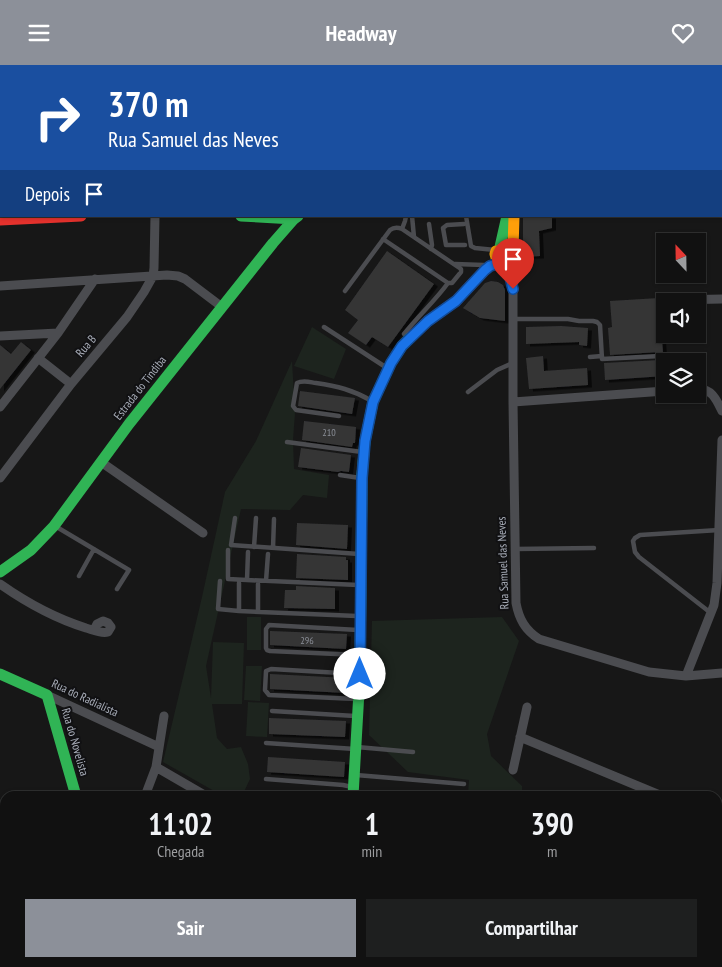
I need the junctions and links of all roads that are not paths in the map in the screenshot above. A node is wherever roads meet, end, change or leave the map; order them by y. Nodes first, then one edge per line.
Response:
1 (1, 217) edge
2 (52, 217) edge
3 (155, 217) edge
4 (296, 217) edge
5 (406, 217) edge
6 (412, 217) edge
7 (466, 217) edge
8 (506, 217) edge
9 (514, 217) edge
10 (429, 224) dead end
11 (464, 224) dead end
12 (402, 229) junction
13 (444, 235) junction
14 (414, 237) junction
15 (431, 237) junction
16 (383, 239) junction
17 (465, 245) dead end
18 (431, 249) junction
19 (497, 249) junction
20 (507, 260) junction
21 (454, 265) junction
22 (484, 265) junction
23 (153, 276) junction
24 (95, 279) junction
25 (476, 279) junction
26 (448, 283) junction
27 (0, 286) edge
28 (345, 291) dead end
29 (706, 299) edge
30 (722, 299) edge
31 (222, 307) junction
32 (513, 319) junction
33 (324, 327) dead end
34 (58, 333) junction
35 (404, 334) dead end
36 (0, 335) edge
37 (602, 356) junction
38 (656, 356) edge
39 (590, 357) dead end
40 (38, 358) junction
41 (513, 363) junction
42 (388, 369) junction
43 (71, 385) junction
44 (706, 391) edge
45 (468, 392) dead end
46 (656, 392) edge
47 (513, 401) junction
48 (373, 402) junction
49 (0, 407) edge
50 (722, 411) edge
51 (339, 416) dead end
52 (722, 440) edge
53 (287, 442) dead end
54 (363, 452) junction
55 (101, 462) junction
56 (349, 473) dead end
57 (340, 475) dead end
58 (362, 477) junction
59 (0, 479) edge
60 (235, 517) dead end
61 (721, 517) edge
62 (256, 519) dead end
63 (274, 519) dead end
64 (54, 526) junction
65 (719, 530) junction
66 (203, 533) dead end
67 (254, 547) junction
68 (273, 548) junction
69 (594, 548) dead end
70 (94, 549) junction
71 (228, 549) dead end
72 (515, 549) junction
73 (248, 552) dead end
74 (268, 554) dead end
75 (360, 554) junction
76 (0, 572) edge
77 (79, 576) dead end
78 (247, 580) junction
79 (220, 581) dead end
80 (266, 581) junction
81 (239, 583) dead end
82 (719, 583) edge
83 (0, 584) edge
84 (258, 584) dead end
85 (360, 585) junction
86 (116, 589) dead end
87 (239, 611) junction
88 (258, 612) junction
89 (712, 612) junction
90 (360, 616) junction
91 (94, 630) dead end
92 (360, 630) junction
93 (360, 655) junction
94 (722, 673) edge
95 (0, 674) edge
96 (360, 674) junction
97 (686, 676) junction
98 (47, 695) junction
99 (358, 700) junction
100 (528, 707) dead end
101 (272, 711) dead end
102 (164, 716) dead end
103 (358, 716) junction
104 (520, 737) junction
105 (266, 743) dead end
106 (159, 747) junction
107 (356, 748) junction
108 (413, 752) dead end
109 (156, 767) junction
110 (513, 771) dead end
111 (354, 775) junction
112 (266, 779) dead end
113 (464, 784) dead end
114 (75, 791) edge
115 (147, 791) edge
116 (197, 791) edge
117 (352, 791) edge
118 (353, 791) edge
119 (650, 791) edge

1 - 2 street
3 - 23 street, Rua B
4 - 31 street, Estrada do Tindiba
5 - 12 lane
6 - 14 lane
7 - 19 lane
8 - 19 street
9 - 20 street, Rua Samuel das Neves
10 - 15 lane
11 - 13 lane
12 - 14 lane
12 - 16 lane
13 - 15 lane
13 - 17 lane
14 - 18 lane
15 - 18 lane
16 - 26 lane
16 - 28 lane
18 - 21 lane
19 - 20 street
19 - 20 street
19 - 22 street
20 - 25 street
20 - 32 street, Rua Samuel das Neves
21 - 22 lane
21 - 26 lane
22 - 25 street
23 - 24 street
23 - 31 street
23 - 43 street, Rua B
24 - 27 street
24 - 34 street
25 - 42 street
26 - 35 lane
29 - 30 street
31 - 55 street, Estrada do Tindiba
32 - 37 lane
32 - 41 street, Rua Samuel das Neves
33 - 42 lane
34 - 36 street
34 - 40 street
37 - 38 lane
37 - 39 lane
40 - 43 street
40 - 49 street
41 - 45 lane
41 - 47 street, Rua Samuel das Neves
42 - 48 street
43 - 59 street, Rua B
44 - 50 street
46 - 47 street
47 - 72 street, Rua Samuel das Neves
48 - 51 lane
48 - 54 street
52 - 61 street
53 - 54 lane
54 - 58 street
55 - 64 street, Estrada do Tindiba
55 - 66 street
56 - 58 lane
57 - 58 lane
58 - 75 street
60 - 67 lane
61 - 65 street
62 - 67 lane
63 - 68 lane
64 - 70 lane
64 - 76 street, Estrada do Tindiba
65 - 82 street
65 - 89 lane
67 - 68 lane
68 - 75 lane
69 - 72 lane
70 - 77 lane
70 - 86 lane
71 - 78 lane
72 - 97 street, Rua Samuel das Neves
73 - 78 lane
74 - 80 lane
75 - 85 street
78 - 80 lane
79 - 87 lane
80 - 85 lane
81 - 87 lane
82 - 89 street
83 - 91 street
84 - 88 lane
85 - 90 street
87 - 88 lane
88 - 90 lane
89 - 97 street
90 - 92 street
92 - 93 street
92 - 93 lane
93 - 96 street
94 - 97 street, Rua Samuel das Neves
95 - 98 street, Rua do Radialista
96 - 99 street
96 - 99 lane
98 - 106 street, Rua do Radialista
98 - 114 street, Rua do Novelista
99 - 103 street
100 - 104 street
101 - 103 lane
102 - 106 street
103 - 107 street
104 - 110 street
104 - 119 street
105 - 107 lane
106 - 109 street
107 - 108 lane
107 - 111 street
109 - 115 street
109 - 116 street
111 - 113 lane
111 - 118 street
112 - 117 lane

